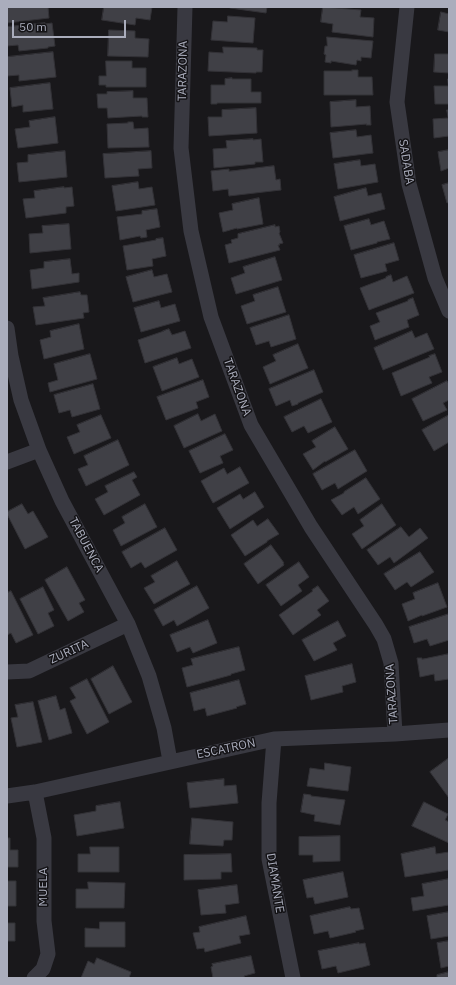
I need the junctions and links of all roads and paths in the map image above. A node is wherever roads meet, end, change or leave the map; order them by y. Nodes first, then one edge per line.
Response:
1 (185, 7) edge
2 (407, 7) edge
3 (449, 311) edge
4 (7, 328) edge
5 (39, 450) junction
6 (7, 462) edge
7 (128, 624) junction
8 (7, 672) edge
9 (449, 730) edge
10 (396, 734) junction
11 (274, 738) junction
12 (170, 761) junction
13 (35, 792) junction
14 (7, 796) edge
15 (34, 978) edge
16 (293, 978) edge

1 - 10 street, TARAZONA
2 - 3 street, SADABA
4 - 5 street, TABUENCA
5 - 6 street
5 - 7 street, TABUENCA
7 - 8 street, ZURITA
7 - 12 street, TABUENCA
9 - 10 street, ESCATRON
10 - 11 street, ESCATRON
11 - 12 street, ESCATRON
11 - 16 street, DIAMANTE
12 - 13 street, ESCATRON
13 - 14 street, ESCATRON
13 - 15 street, MUELA

